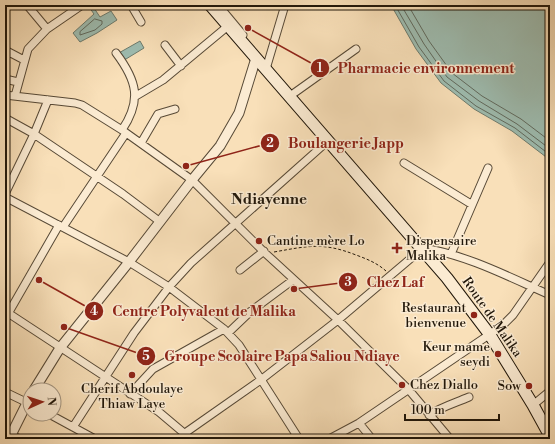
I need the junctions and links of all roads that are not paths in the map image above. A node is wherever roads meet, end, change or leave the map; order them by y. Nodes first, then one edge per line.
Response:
1 (27, 5) edge
2 (82, 5) edge
3 (131, 5) edge
4 (210, 5) edge
5 (218, 5) edge
6 (285, 5) edge
7 (141, 22) dead end
8 (228, 26) junction
9 (47, 29) junction
10 (165, 45) dead end
11 (249, 49) junction
12 (356, 49) dead end
13 (6, 51) edge
14 (116, 53) dead end
15 (256, 58) junction
16 (5, 60) edge
17 (24, 60) junction
18 (181, 66) junction
19 (266, 69) junction
20 (5, 79) edge
21 (18, 82) junction
22 (5, 95) edge
23 (15, 96) junction
24 (136, 96) junction
25 (290, 96) junction
26 (48, 100) junction
27 (175, 109) dead end
28 (5, 118) edge
29 (124, 132) junction
30 (34, 134) junction
31 (329, 140) junction
32 (141, 143) junction
33 (404, 164) dead end
34 (488, 168) dead end
35 (96, 177) junction
36 (192, 180) junction
37 (5, 194) edge
38 (5, 197) edge
39 (471, 204) junction
40 (159, 222) junction
41 (236, 223) junction
42 (61, 226) junction
43 (423, 248) junction
44 (264, 252) junction
45 (451, 254) junction
46 (129, 262) junction
47 (550, 262) edge
48 (240, 270) dead end
49 (293, 280) junction
50 (169, 287) junction
51 (534, 288) junction
52 (550, 294) edge
53 (6, 314) edge
54 (338, 320) junction
55 (226, 331) junction
56 (490, 336) junction
57 (60, 348) junction
58 (105, 377) junction
59 (262, 379) junction
60 (39, 382) edge
61 (409, 390) junction
62 (550, 390) edge
63 (5, 392) edge
64 (130, 394) junction
65 (469, 397) dead end
66 (22, 398) edge
67 (533, 405) junction
68 (22, 415) edge
69 (429, 415) junction
70 (62, 421) edge
71 (359, 423) junction
72 (73, 427) junction
73 (185, 434) junction
74 (11, 436) edge
75 (550, 438) edge
76 (96, 439) edge
77 (191, 439) edge
78 (298, 439) edge
79 (330, 439) edge
80 (372, 439) edge
81 (450, 439) edge

1 - 9 street
2 - 9 street
3 - 7 street
4 - 8 main road, Route de Malika
5 - 11 street
6 - 19 street
8 - 11 main road, Route de Malika
8 - 18 street
9 - 17 street
10 - 18 street
11 - 15 main road, Route de Malika
12 - 25 street
13 - 16 street
13 - 17 street
14 - 24 street
15 - 19 main road, Route de Malika
15 - 36 street
17 - 21 street
18 - 24 street
19 - 25 main road, Route de Malika
20 - 21 street
21 - 23 street
22 - 23 street
23 - 26 street
24 - 29 street
25 - 31 main road, Route de Malika
26 - 29 street
26 - 30 street
27 - 32 street
28 - 30 street
29 - 32 street
29 - 35 street
30 - 35 street
30 - 37 street
31 - 41 street
31 - 43 main road, Route de Malika
32 - 36 street
33 - 39 street
34 - 39 street
35 - 40 street
35 - 42 street
36 - 40 street
36 - 41 street
38 - 42 street
39 - 45 street
40 - 46 street
41 - 44 street
41 - 50 street
42 - 46 street
42 - 53 street
43 - 45 street
43 - 54 street
43 - 56 main road, Route de Malika
44 - 48 street
44 - 49 street
45 - 51 street
46 - 50 street
46 - 57 street
47 - 51 street
49 - 54 street
49 - 55 street
50 - 55 street
50 - 58 street
51 - 52 street
51 - 56 street
53 - 57 street
54 - 59 street
54 - 61 street
55 - 59 street
55 - 64 street
56 - 61 street
56 - 67 main road, Route de Malika
57 - 58 street
57 - 60 street
58 - 64 street
58 - 72 street
59 - 73 street
59 - 78 street
61 - 69 street
61 - 71 street
62 - 67 street
63 - 66 street
64 - 73 street
65 - 69 street
67 - 75 main road, Route de Malika
68 - 74 street
69 - 81 street
70 - 72 street
71 - 79 street
71 - 80 street
72 - 76 street
73 - 77 street

